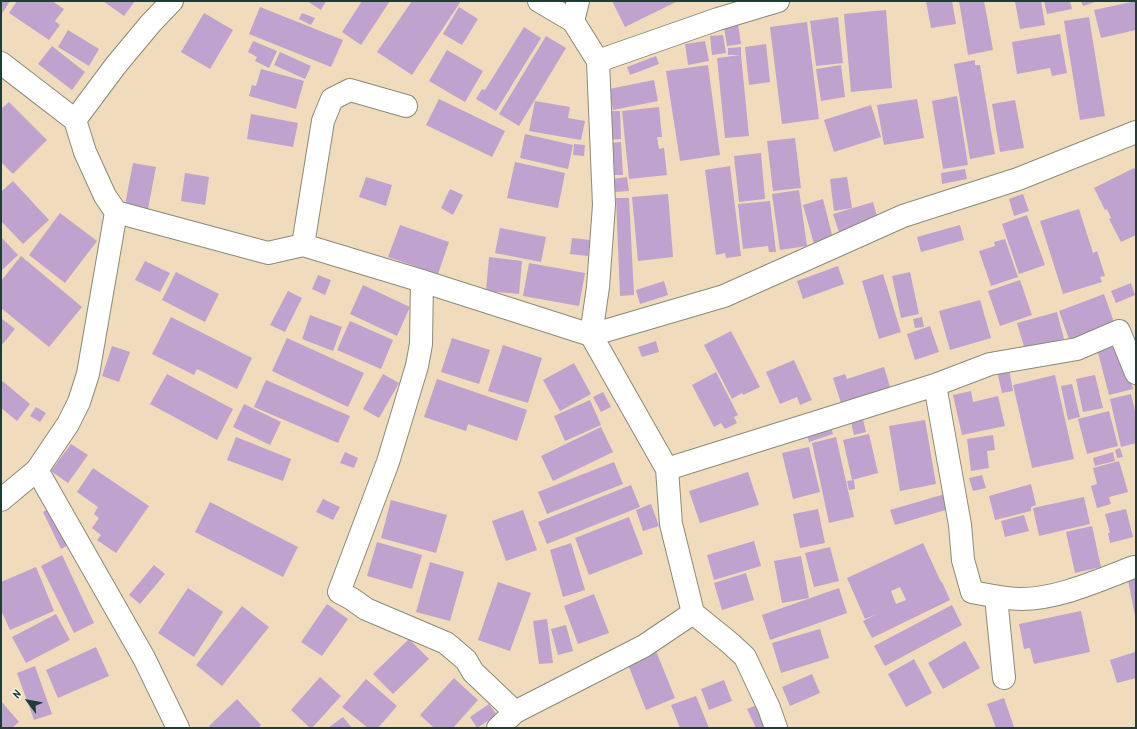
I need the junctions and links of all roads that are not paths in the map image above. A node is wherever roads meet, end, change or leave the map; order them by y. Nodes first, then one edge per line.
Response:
1 (172, 1) edge
2 (538, 1) edge
3 (778, 1) edge
4 (576, 11) edge
5 (598, 61) junction
6 (3, 69) edge
7 (406, 106) dead end
8 (75, 120) junction
9 (1136, 132) edge
10 (116, 212) junction
11 (303, 246) junction
12 (422, 281) junction
13 (591, 335) junction
14 (1136, 373) edge
15 (935, 385) junction
16 (37, 470) junction
17 (667, 470) junction
18 (1, 500) edge
19 (1136, 567) edge
20 (996, 597) junction
21 (692, 613) junction
22 (1004, 678) dead end
23 (515, 712) junction
24 (178, 728) edge
25 (498, 728) edge
26 (776, 728) edge

1 - 8 street
2 - 4 street
3 - 5 street
4 - 5 street
5 - 13 street
6 - 8 street
7 - 11 street
8 - 10 street
9 - 13 street
10 - 11 street
10 - 16 street
11 - 12 street
12 - 13 street
12 - 23 street
13 - 17 street
14 - 15 street
15 - 17 street
15 - 20 street
16 - 18 street
16 - 24 street
17 - 21 street
19 - 20 street
20 - 22 street
21 - 23 street
21 - 26 street
23 - 25 street

